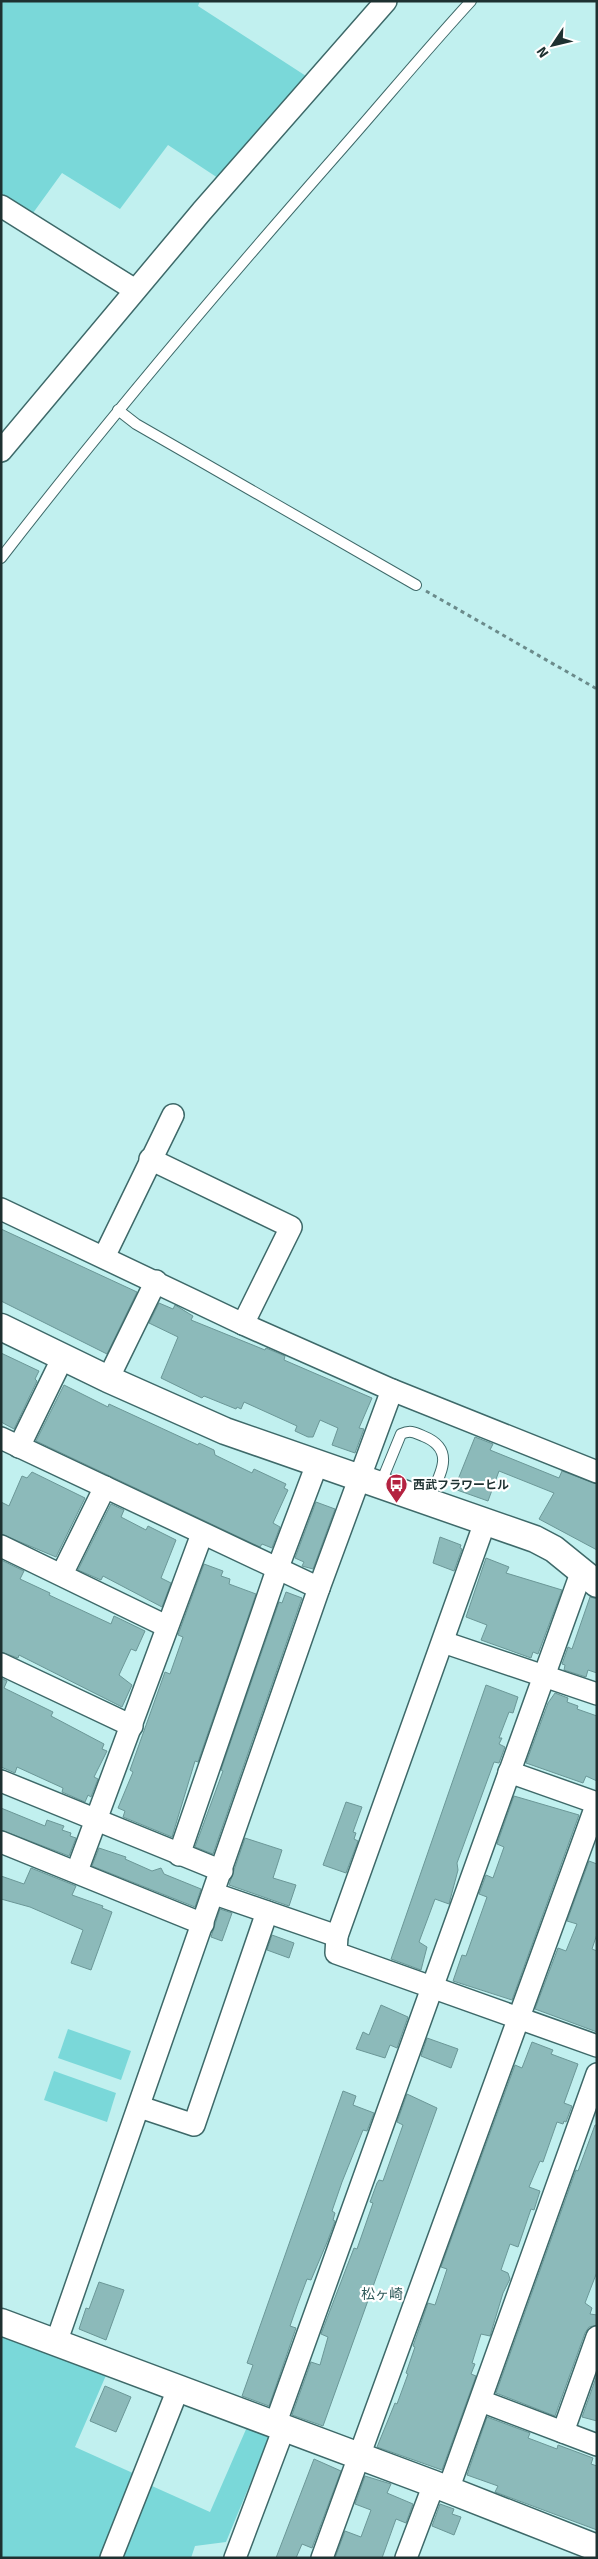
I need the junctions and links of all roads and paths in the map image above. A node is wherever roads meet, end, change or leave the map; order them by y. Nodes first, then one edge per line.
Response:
1 (386, 1) edge
2 (471, 1) edge
3 (1, 206) edge
4 (135, 290) junction
5 (118, 410) junction
6 (1, 451) edge
7 (1, 558) edge
8 (416, 585) joint
9 (597, 689) edge
10 (173, 1116) dead end
11 (150, 1159) junction
12 (1, 1209) edge
13 (104, 1257) junction
14 (156, 1281) junction
15 (243, 1324) junction
16 (1, 1327) edge
17 (64, 1357) junction
18 (108, 1379) junction
19 (392, 1390) junction
20 (10, 1442) edge
21 (317, 1464) junction
22 (597, 1472) edge
23 (370, 1482) junction
24 (105, 1487) junction
25 (428, 1502) junction
26 (485, 1522) junction
27 (202, 1534) junction
28 (1, 1546) edge
29 (277, 1570) junction
30 (62, 1574) junction
31 (589, 1579) edge
32 (319, 1588) junction
33 (166, 1626) junction
34 (443, 1642) junction
35 (1, 1664) edge
36 (544, 1675) junction
37 (597, 1694) edge
38 (132, 1726) junction
39 (509, 1772) junction
40 (1, 1781) edge
41 (597, 1803) edge
42 (97, 1821) junction
43 (1, 1842) edge
44 (179, 1855) junction
45 (77, 1871) junction
46 (222, 1872) junction
47 (215, 1894) junction
48 (268, 1912) junction
49 (203, 1924) junction
50 (337, 1936) junction
51 (432, 1987) junction
52 (518, 2019) junction
53 (597, 2046) edge
54 (597, 2074) edge
55 (140, 2107) junction
56 (1, 2322) edge
57 (597, 2337) edge
58 (56, 2343) junction
59 (178, 2389) junction
60 (481, 2401) junction
61 (280, 2427) junction
62 (563, 2432) junction
63 (597, 2445) edge
64 (359, 2457) junction
65 (441, 2487) junction
66 (597, 2548) edge
67 (111, 2558) edge
68 (235, 2558) edge
69 (322, 2558) edge
70 (406, 2558) edge

1 - 4 street
2 - 5 lane
3 - 4 street
4 - 6 street
5 - 7 lane
5 - 8 lane
8 - 9 path
10 - 11 street
11 - 13 street
11 - 15 street
12 - 13 street
13 - 14 street
14 - 15 street
14 - 18 street
15 - 19 street
16 - 17 street
17 - 18 street
17 - 20 street
18 - 21 street
19 - 22 street
19 - 23 street
20 - 24 street
21 - 23 street
21 - 29 street
23 - 25 street
23 - 25 lane
23 - 32 street
24 - 27 street
24 - 30 street
25 - 26 street
26 - 31 street
26 - 34 street
27 - 29 street
27 - 33 street
28 - 30 street
29 - 32 street
29 - 44 street
30 - 33 street
31 - 36 street
32 - 46 street
33 - 38 street
34 - 36 street
34 - 50 street
35 - 38 street
36 - 37 street
36 - 39 street
38 - 42 street
39 - 41 street
39 - 51 street
40 - 42 street
41 - 52 street
42 - 44 street
42 - 45 street
43 - 45 street
44 - 46 street
45 - 49 street
46 - 47 street
47 - 48 street
47 - 49 street
48 - 50 street
48 - 55 street
49 - 55 street
50 - 51 street
51 - 52 street
51 - 61 street
52 - 53 street
52 - 64 street
54 - 60 street
55 - 58 street
56 - 58 street
57 - 62 street
58 - 59 street
59 - 61 street
59 - 67 street
60 - 62 street
60 - 65 street
61 - 64 street
61 - 68 street
62 - 63 street
64 - 65 street
64 - 69 street
65 - 66 street
65 - 70 street

